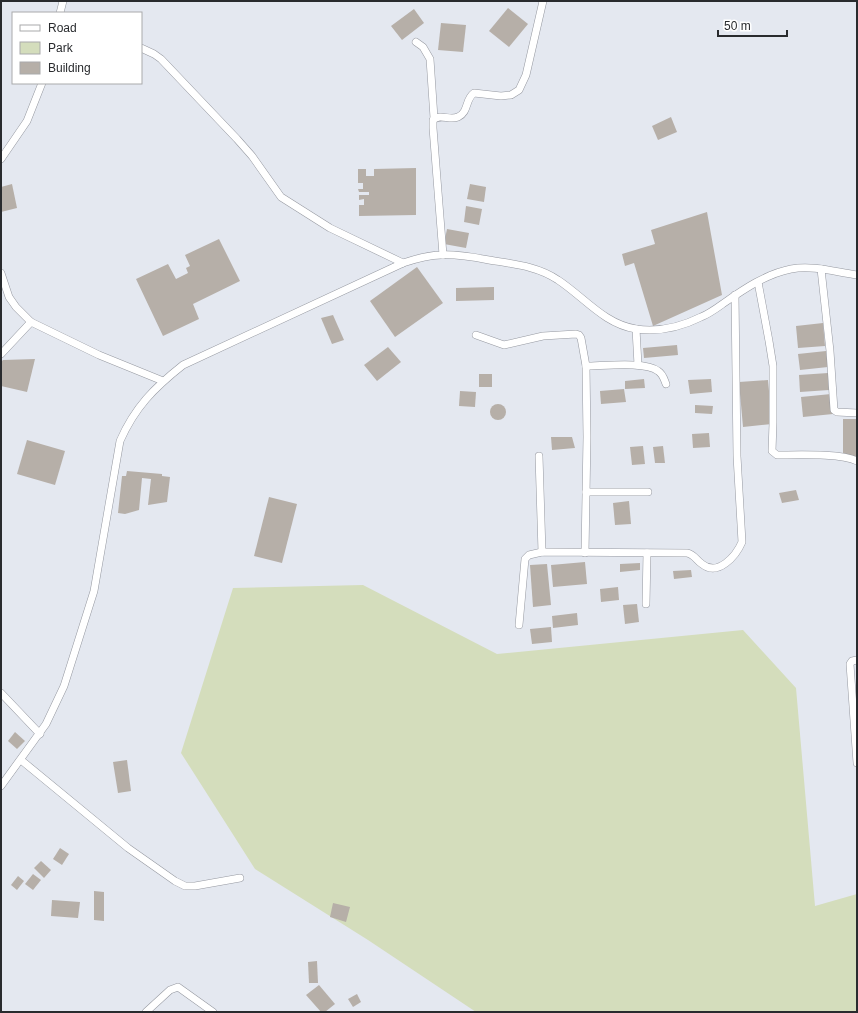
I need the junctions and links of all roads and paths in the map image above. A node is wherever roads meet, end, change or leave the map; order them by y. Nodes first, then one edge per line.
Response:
1 (64, 1) edge
2 (543, 1) edge
3 (60, 12) edge
4 (416, 42) dead end
5 (142, 48) edge
6 (42, 84) edge
7 (434, 118) junction
8 (1, 159) edge
9 (442, 254) junction
10 (403, 263) junction
11 (820, 269) junction
12 (1, 272) edge
13 (857, 275) edge
14 (758, 282) junction
15 (735, 295) junction
16 (31, 322) junction
17 (636, 329) junction
18 (476, 335) dead end
19 (1, 354) edge
20 (638, 365) junction
21 (586, 366) junction
22 (163, 381) junction
23 (666, 384) dead end
24 (857, 413) edge
25 (539, 456) dead end
26 (857, 461) edge
27 (586, 492) junction
28 (648, 492) dead end
29 (542, 552) junction
30 (585, 553) junction
31 (647, 553) junction
32 (646, 604) dead end
33 (519, 625) dead end
34 (857, 660) edge
35 (1, 693) edge
36 (40, 734) junction
37 (21, 760) junction
38 (857, 763) edge
39 (1, 786) edge
40 (240, 878) dead end
41 (146, 1012) edge
42 (213, 1012) edge

1 - 3 street
2 - 7 street
4 - 7 street
5 - 10 street
6 - 8 street
7 - 9 street
9 - 10 street
9 - 17 street
10 - 22 street
11 - 13 street
11 - 14 street
11 - 24 street
12 - 16 street
14 - 15 street
14 - 26 street
15 - 17 street
15 - 31 street
16 - 19 street
16 - 22 street
17 - 20 street
18 - 21 street
20 - 21 street
20 - 23 street
21 - 27 street
22 - 36 street
25 - 29 street
27 - 28 street
27 - 30 street
29 - 30 street
29 - 33 street
30 - 31 street
31 - 32 street
34 - 38 street
35 - 36 street
36 - 37 street
37 - 39 street
37 - 40 street
41 - 42 street

